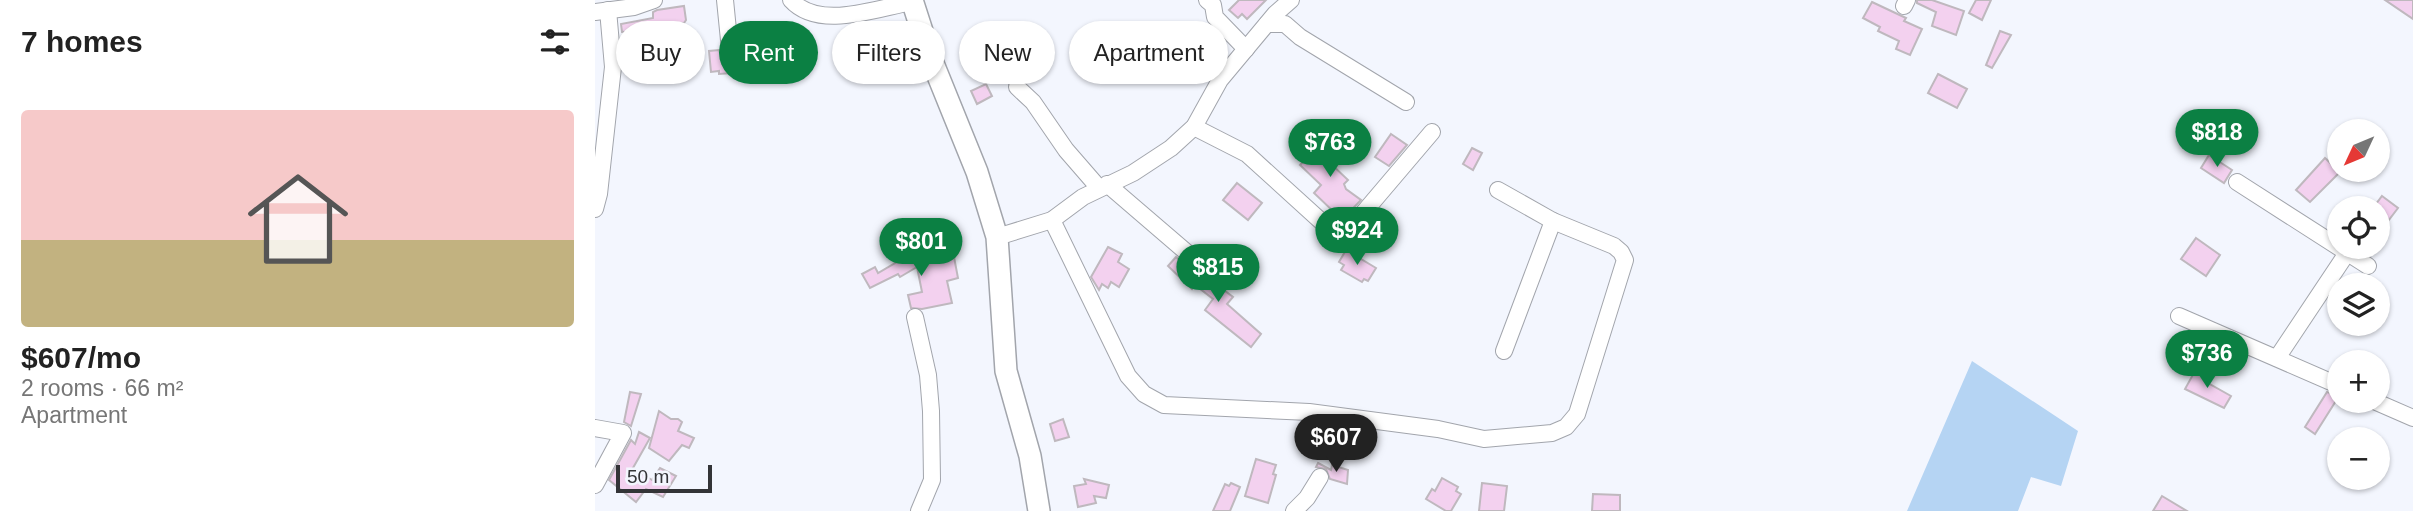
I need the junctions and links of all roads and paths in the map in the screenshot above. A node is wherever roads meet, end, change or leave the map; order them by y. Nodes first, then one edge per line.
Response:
1 (654, 0) edge
2 (725, 0) edge
3 (791, 0) edge
4 (1207, 0) edge
5 (1291, 0) edge
6 (912, 1) edge
7 (602, 11) edge
8 (727, 21) edge
9 (1267, 24) junction
10 (1246, 49) junction
11 (1017, 87) dead end
12 (1406, 102) dead end
13 (1194, 127) junction
14 (1432, 132) dead end
15 (2237, 183) dead end
16 (1103, 186) junction
17 (1498, 190) dead end
18 (597, 198) edge
19 (1052, 220) junction
20 (1553, 221) junction
21 (997, 237) junction
22 (2327, 240) edge
23 (2343, 259) edge
24 (2357, 259) edge
25 (2368, 266) dead end
26 (1213, 275) dead end
27 (2179, 316) dead end
28 (915, 317) dead end
29 (1504, 351) dead end
30 (2277, 358) junction
31 (2327, 380) edge
32 (2390, 408) edge
33 (2413, 418) edge
34 (595, 428) edge
35 (1320, 477) dead end
36 (595, 485) edge
37 (919, 511) edge
38 (1039, 511) edge
39 (1294, 511) edge

1 - 7 street
2 - 8 street
3 - 6 street
4 - 10 street
5 - 9 street
6 - 21 main road
7 - 18 street
9 - 10 street
9 - 12 street
10 - 13 street
11 - 16 street
13 - 14 street
13 - 16 street
15 - 22 street
16 - 19 street
16 - 26 street
17 - 20 street
19 - 20 street
19 - 21 street
20 - 29 street
21 - 38 main road
23 - 30 street
24 - 25 street
27 - 30 street
28 - 37 street
30 - 31 street
32 - 33 street
34 - 36 street
35 - 39 street

